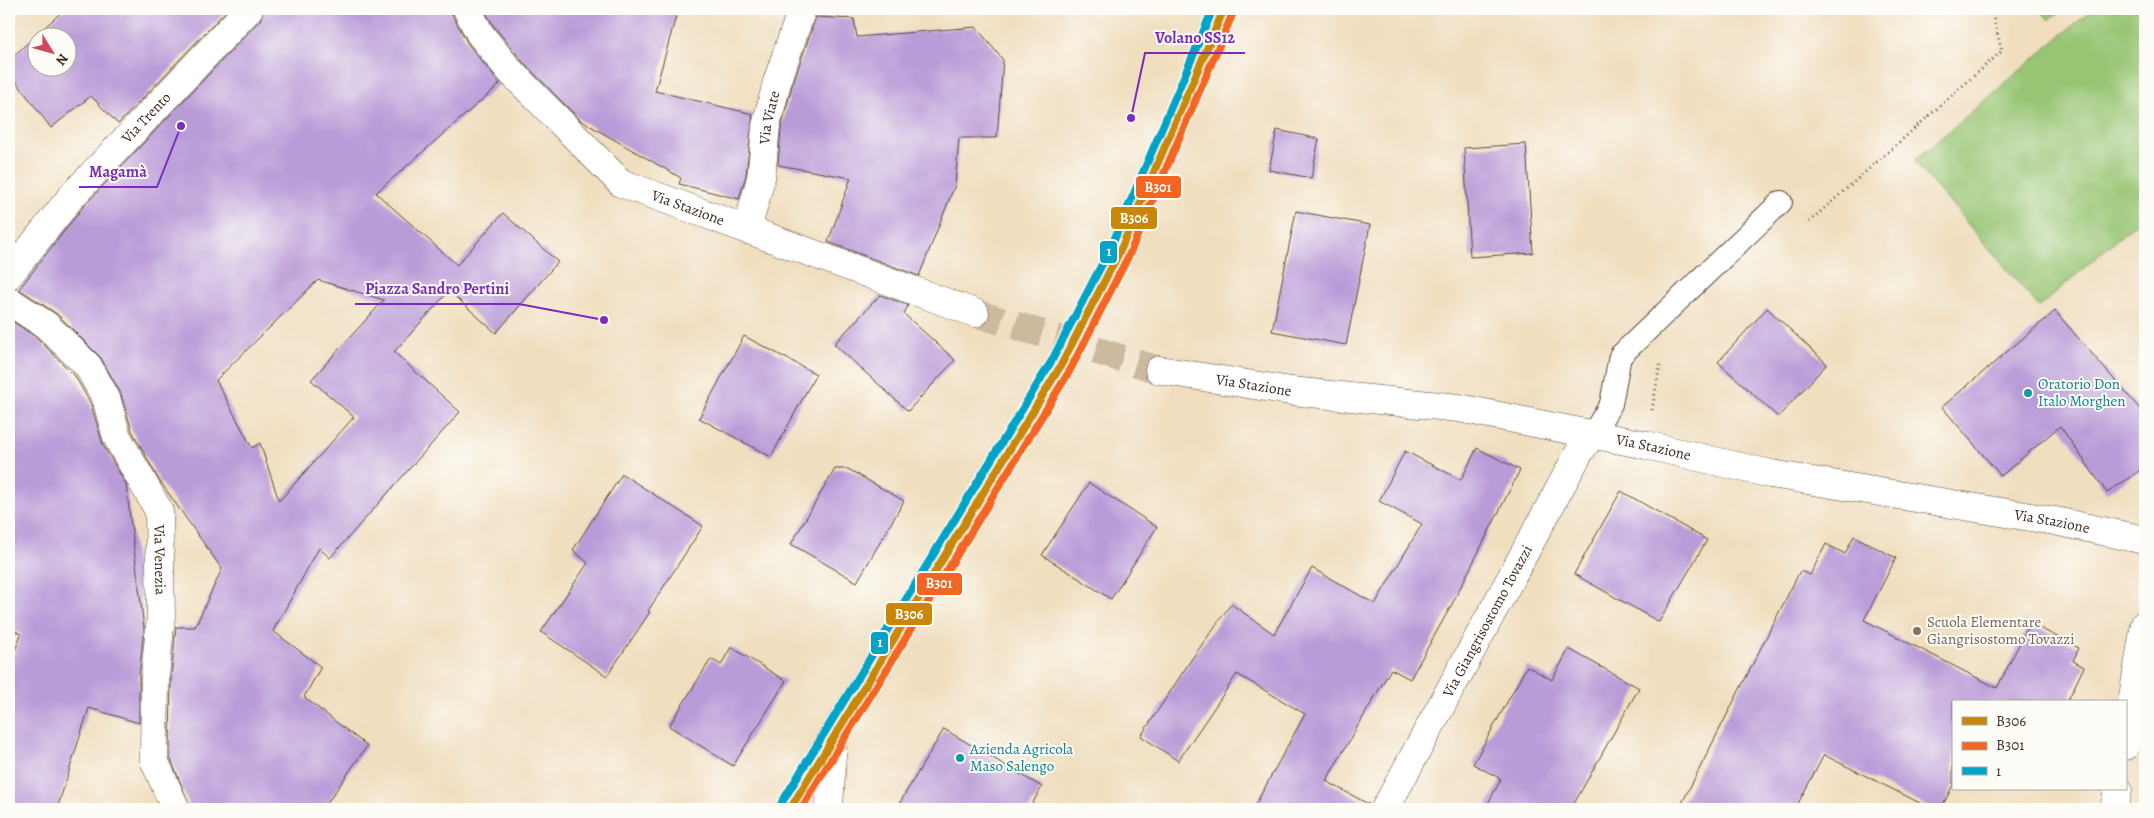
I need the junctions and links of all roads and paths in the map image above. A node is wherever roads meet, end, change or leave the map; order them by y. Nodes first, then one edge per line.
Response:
1 (249, 9) edge
2 (467, 9) edge
3 (802, 9) edge
4 (1224, 9) edge
5 (1991, 9) edge
6 (1781, 202) dead end
7 (1803, 228) dead end
8 (747, 230) junction
9 (11, 266) edge
10 (9, 301) edge
11 (975, 313) tunnel mouth
12 (1661, 362) dead end
13 (1160, 370) tunnel mouth
14 (1592, 435) junction
15 (1646, 445) junction
16 (2145, 540) edge
17 (2145, 624) edge
18 (832, 736) junction
19 (2126, 740) edge
20 (2118, 790) edge
21 (176, 809) edge
22 (790, 809) edge
23 (828, 809) edge
24 (1385, 809) edge
25 (2114, 809) edge

1 - 9 street, Via Trento
2 - 8 street, Via Stazione
3 - 8 street, Via Viate
4 - 18 street
5 - 7 path
6 - 14 lane
8 - 11 street, Via Stazione
10 - 21 street, Via Venezia
12 - 15 path
13 - 14 street, Via Stazione
14 - 15 street, Via Stazione
14 - 24 street, Via Giangrisostomo Tovazzi
15 - 16 street, Via Stazione
17 - 19 street
18 - 22 street
18 - 23 street
20 - 25 street

